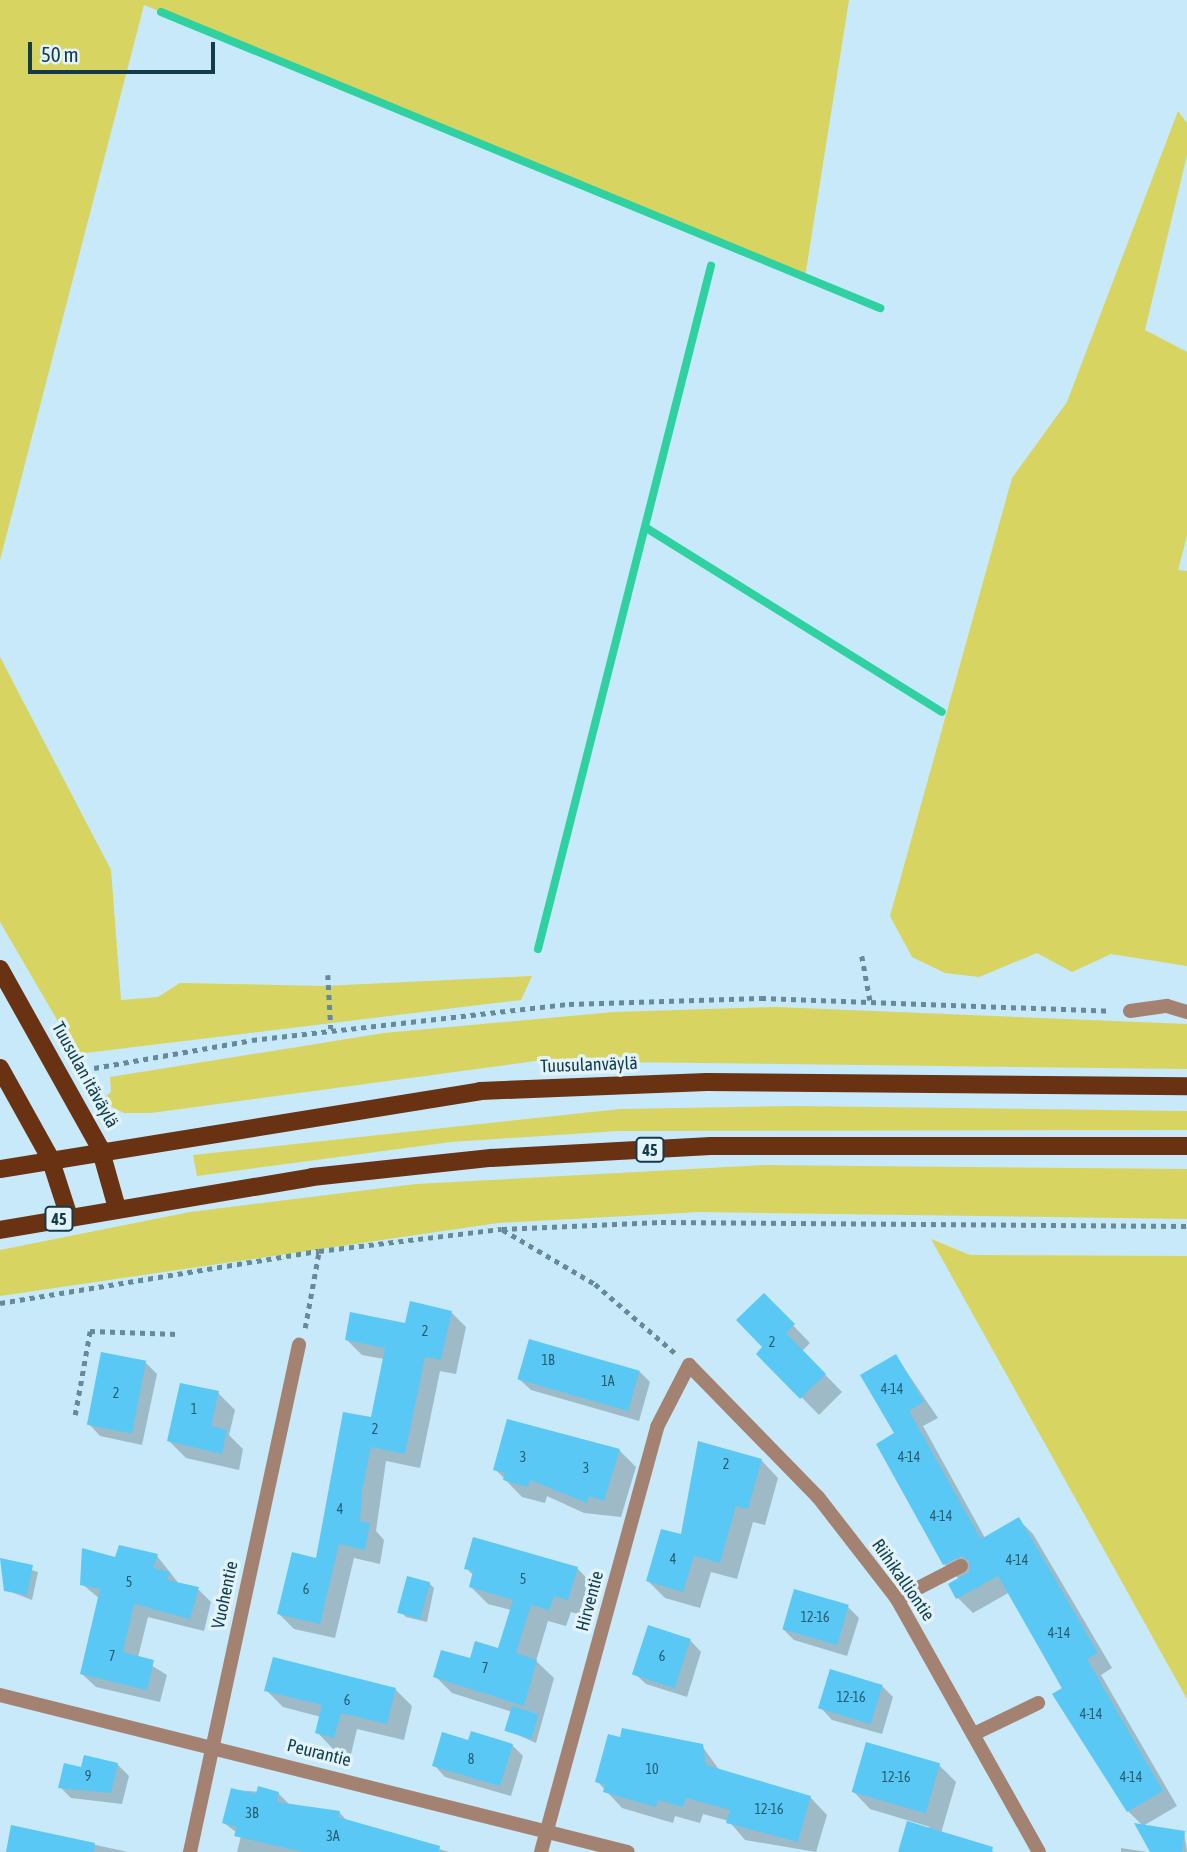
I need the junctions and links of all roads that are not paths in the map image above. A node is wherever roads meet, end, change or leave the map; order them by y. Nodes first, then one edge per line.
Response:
1 (0, 969) edge
2 (1130, 1012) road end
3 (1187, 1012) edge
4 (0, 1068) edge
5 (1187, 1086) edge
6 (1187, 1146) edge
7 (100, 1147) junction
8 (50, 1158) junction
9 (0, 1169) edge
10 (117, 1208) junction
11 (69, 1217) junction
12 (0, 1230) edge
13 (299, 1345) road end
14 (689, 1365) joint
15 (961, 1566) dead end
16 (897, 1599) junction
17 (0, 1695) edge
18 (1038, 1703) dead end
19 (976, 1733) junction
20 (214, 1746) junction
21 (547, 1830) junction
22 (190, 1852) edge
23 (541, 1852) edge
24 (628, 1852) edge
25 (1039, 1852) edge

1 - 7 main road, Tuusulan itäväylä
2 - 3 street
4 - 8 main road
5 - 7 main road, Tuusulanväylä
6 - 10 main road, 45
7 - 8 main road, Tuusulanväylä
7 - 10 main road, Tuusulan itäväylä
8 - 9 main road, Tuusulanväylä
8 - 11 main road
10 - 11 main road, 45
11 - 12 main road, 45
13 - 20 street, Vuohentie
14 - 16 street, Riihikalliontie
14 - 21 street, Hirventie
15 - 16 street
16 - 19 street, Riihikalliontie
17 - 20 street, Peurantie
18 - 19 street
19 - 25 street, Riihikalliontie
20 - 21 street, Peurantie
20 - 22 street, Vuohentie
21 - 23 street, Hirventie
21 - 24 street, Peurantie

